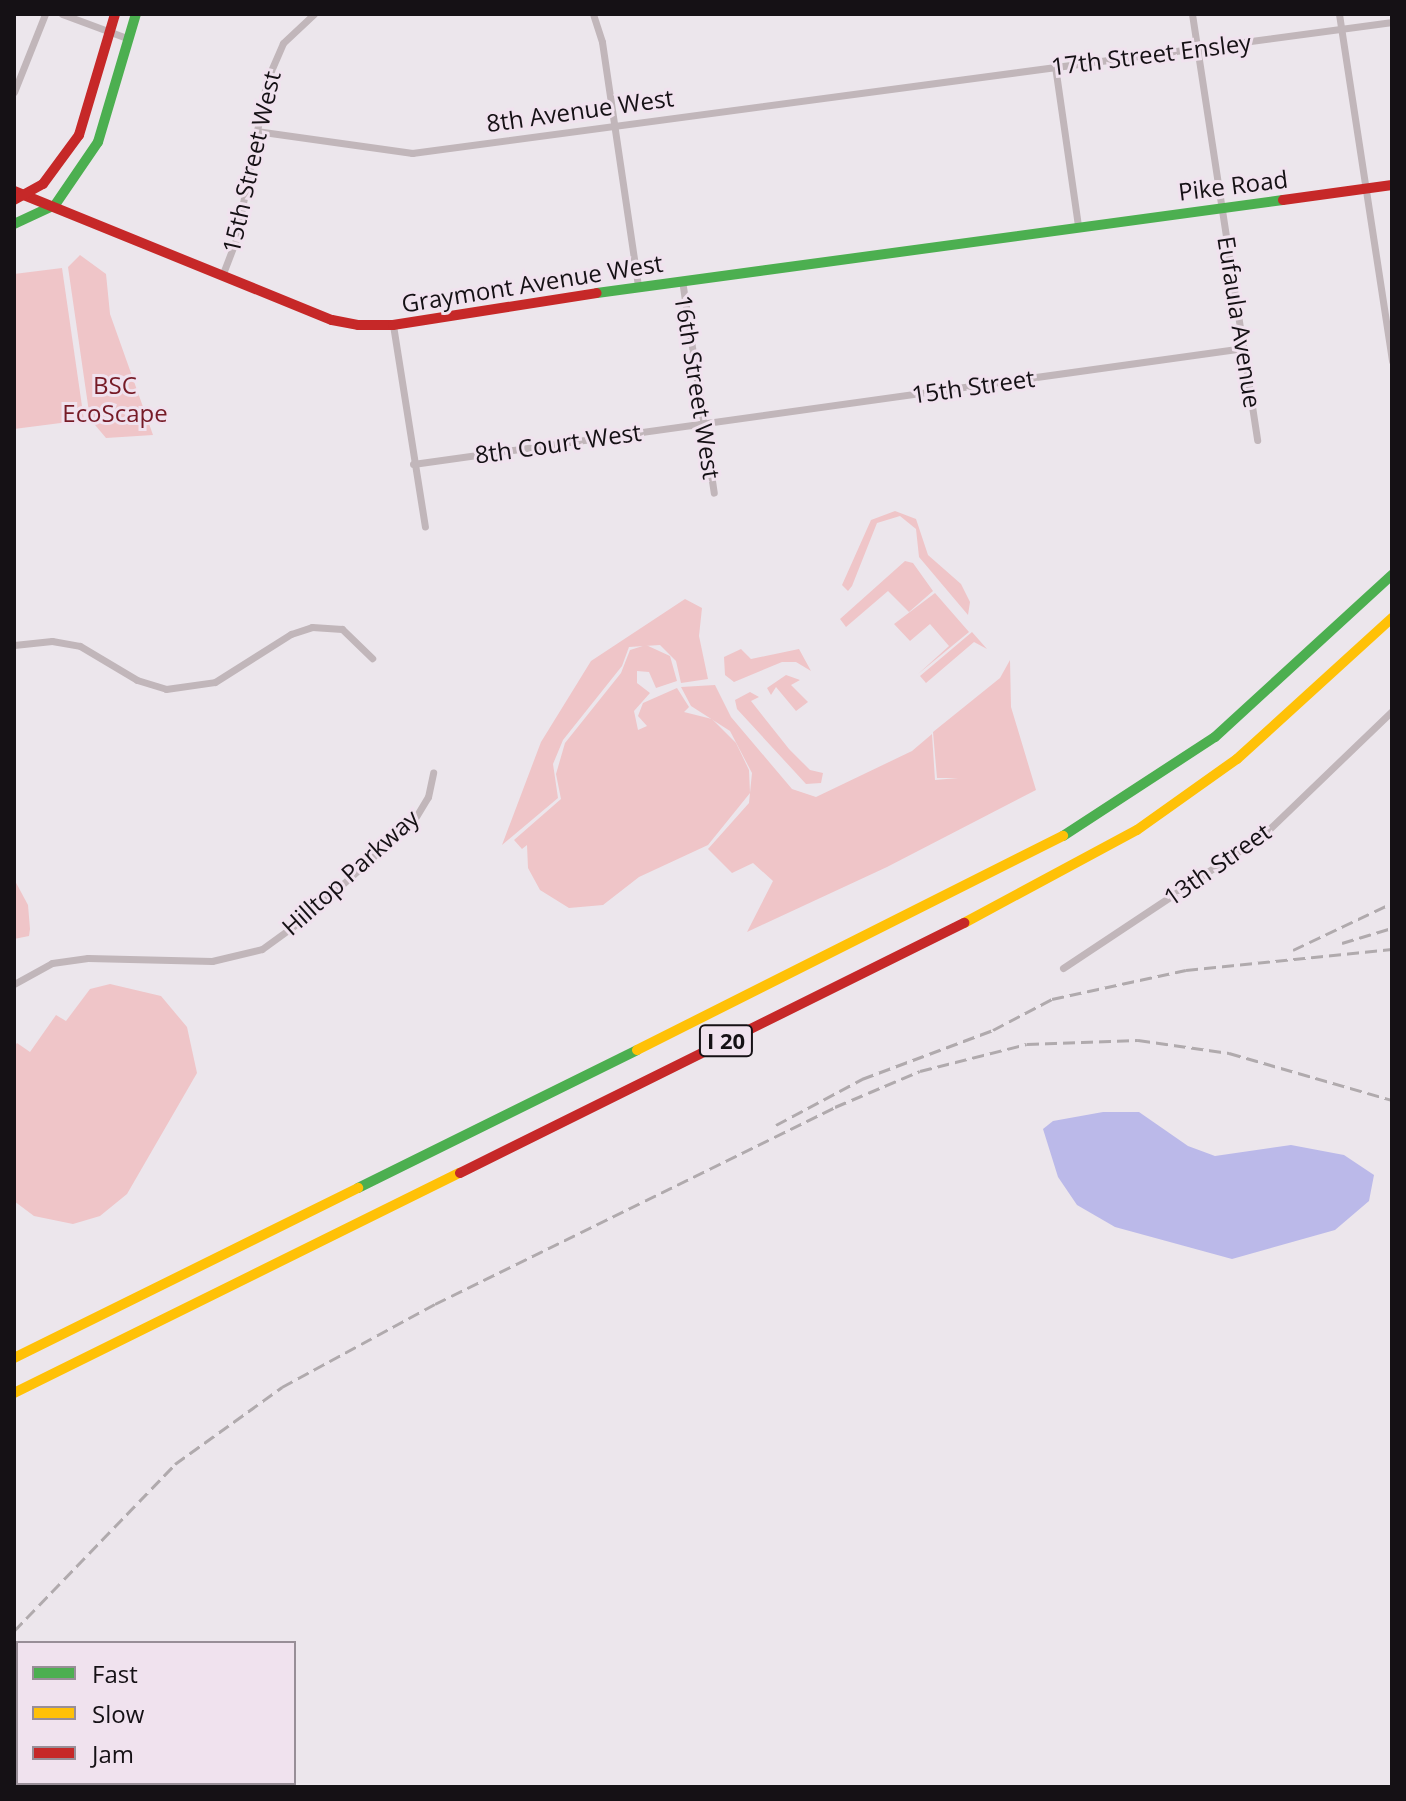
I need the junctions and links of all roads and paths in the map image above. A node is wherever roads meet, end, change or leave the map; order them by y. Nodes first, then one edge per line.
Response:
1 (45, 14) edge
2 (62, 14) edge
3 (115, 14) edge
4 (136, 14) edge
5 (314, 14) edge
6 (593, 14) edge
7 (1192, 14) edge
8 (1339, 14) edge
9 (1392, 22) edge
10 (1341, 29) junction
11 (107, 31) junction
12 (127, 38) junction
13 (1197, 48) junction
14 (1055, 66) junction
15 (910, 86) joint
16 (14, 92) edge
17 (614, 126) junction
18 (256, 131) junction
19 (1392, 185) edge
20 (1365, 188) junction
21 (17, 196) edge
22 (55, 205) junction
23 (1223, 207) junction
24 (14, 224) edge
25 (1078, 226) junction
26 (222, 276) junction
27 (682, 280) junction
28 (638, 286) junction
29 (393, 325) junction
30 (1244, 348) junction
31 (1392, 361) edge
32 (703, 423) junction
33 (1257, 440) dead end
34 (413, 464) junction
35 (714, 493) dead end
36 (425, 526) dead end
37 (1392, 575) edge
38 (1392, 618) edge
39 (14, 645) edge
40 (372, 658) dead end
41 (1392, 711) edge
42 (433, 773) dead end
43 (1063, 968) dead end
44 (14, 984) edge
45 (14, 1358) edge
46 (14, 1393) edge

1 - 16 street
2 - 11 street
3 - 11 main road
4 - 12 main road
5 - 18 street, 15th Street West
6 - 17 street, 16th Street West
7 - 13 street, Eufaula Avenue
8 - 10 street
9 - 10 street, 17th Street Ensley
10 - 13 street, 17th Street Ensley
10 - 20 street
11 - 12 street
11 - 21 main road
12 - 22 main road
13 - 14 street, 17th Street Ensley
13 - 23 street, Eufaula Avenue
14 - 15 street, 17th Street Ensley
14 - 25 street
15 - 17 street, 8th Avenue West
17 - 18 street, 8th Avenue West
17 - 28 street, 16th Street West
18 - 26 street, 15th Street West
19 - 20 main road, Pike Road
20 - 23 main road, Pike Road
20 - 31 street
21 - 22 main road, Graymont Avenue West
22 - 24 main road
22 - 26 main road, Graymont Avenue West
23 - 25 main road, Pike Road
23 - 30 street, Eufaula Avenue
25 - 27 main road, Graymont Avenue West
26 - 29 main road, Graymont Avenue West
27 - 28 main road, Graymont Avenue West
27 - 32 street, 16th Street West
28 - 29 main road, Graymont Avenue West
29 - 34 street
30 - 32 street, 15th Street
30 - 33 street, Eufaula Avenue
32 - 34 street, 8th Court West
32 - 35 street, 16th Street West
34 - 36 street
37 - 45 main road, I 20
38 - 46 main road, I 20
39 - 40 street
41 - 43 street, 13th Street
42 - 44 street, Hilltop Parkway

